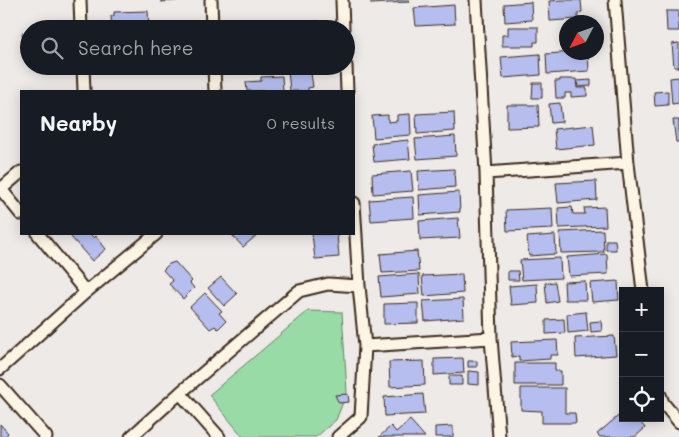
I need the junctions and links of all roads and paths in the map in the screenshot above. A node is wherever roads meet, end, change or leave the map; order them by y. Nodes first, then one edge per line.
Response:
1 (80, 0) edge
2 (211, 0) edge
3 (342, 0) edge
4 (476, 0) edge
5 (614, 0) edge
6 (81, 20) edge
7 (212, 20) edge
8 (343, 20) edge
9 (83, 75) edge
10 (214, 75) edge
11 (346, 75) edge
12 (84, 90) edge
13 (215, 90) edge
14 (347, 90) edge
15 (628, 163) junction
16 (20, 173) edge
17 (486, 173) junction
18 (0, 189) edge
19 (20, 213) edge
20 (355, 220) edge
21 (39, 235) edge
22 (155, 235) edge
23 (359, 286) junction
24 (643, 287) edge
25 (86, 292) junction
26 (491, 338) junction
27 (365, 346) junction
28 (0, 369) edge
29 (0, 385) edge
30 (180, 393) junction
31 (664, 404) edge
32 (679, 422) edge
33 (46, 437) edge
34 (131, 437) edge
35 (219, 437) edge
36 (338, 437) edge
37 (499, 437) edge

1 - 6 street
2 - 7 street
3 - 8 street
4 - 17 street
5 - 15 street
9 - 12 street
10 - 13 street
11 - 14 street
15 - 17 street
15 - 24 street
16 - 18 street
17 - 26 street
18 - 19 street
20 - 23 street
21 - 25 street
22 - 25 street
23 - 27 street
23 - 30 street
25 - 28 street
26 - 27 street
26 - 37 street
27 - 36 street
29 - 33 street
30 - 34 street
30 - 35 street
31 - 32 street

